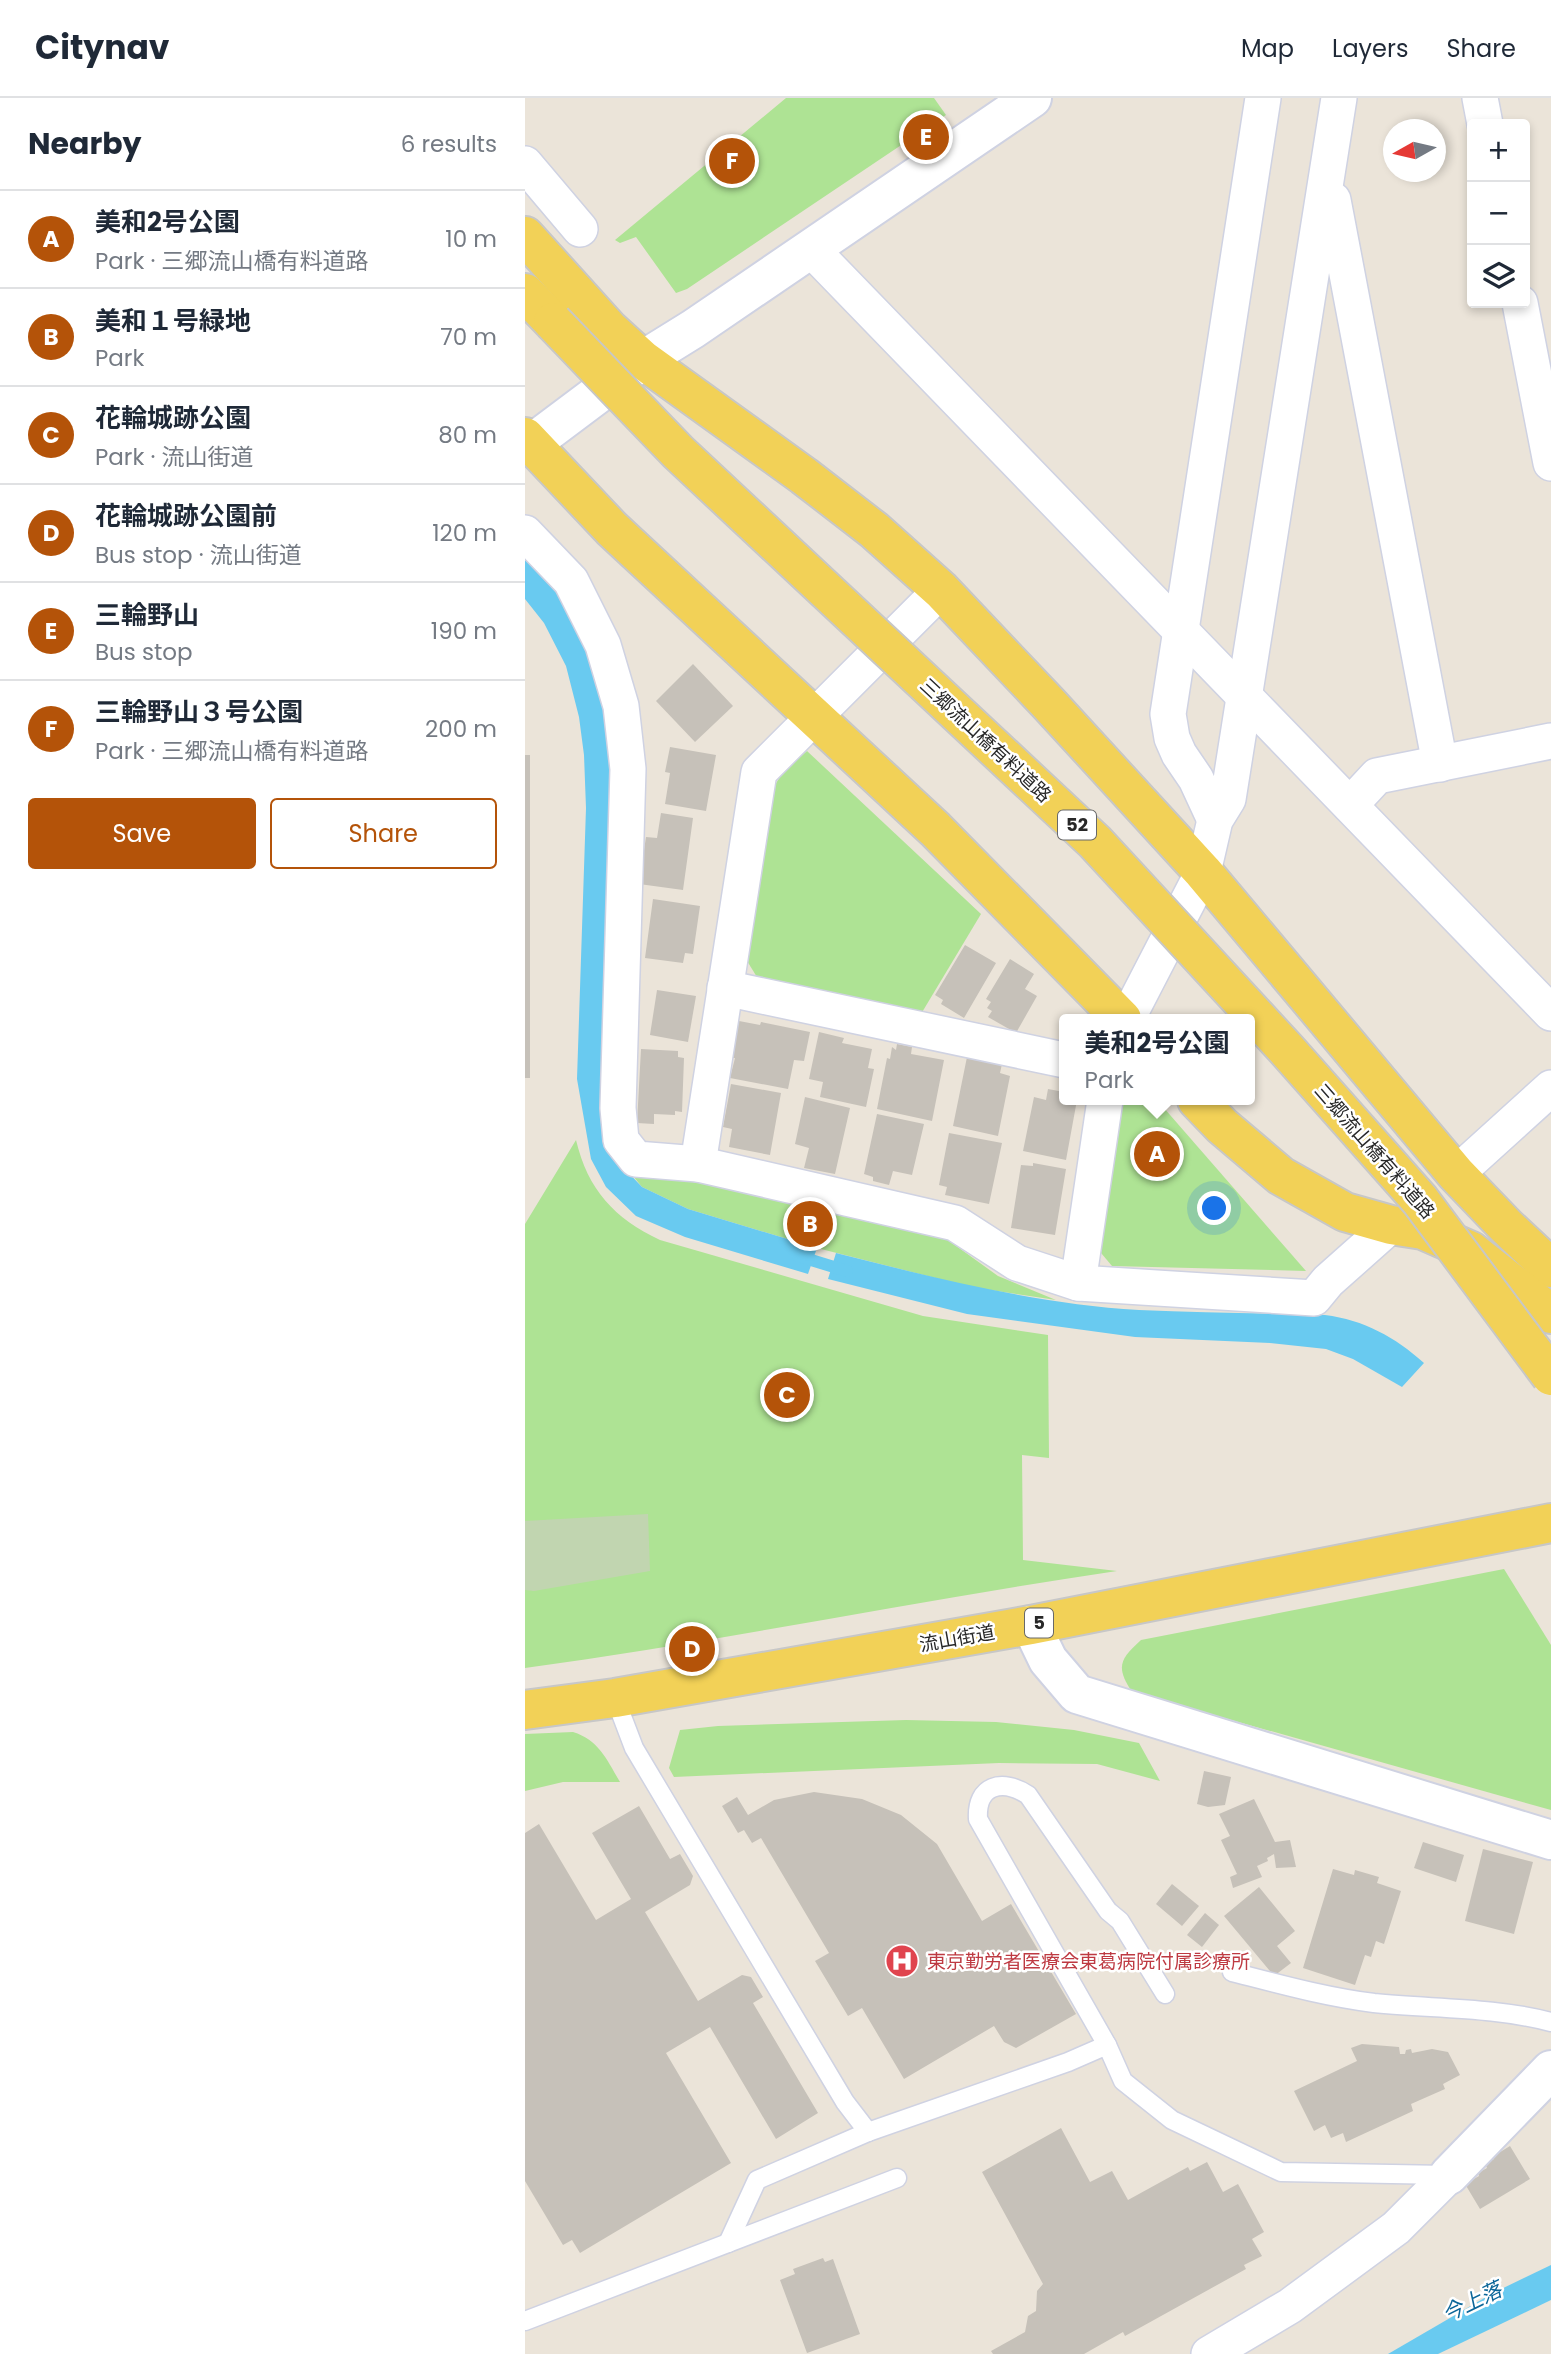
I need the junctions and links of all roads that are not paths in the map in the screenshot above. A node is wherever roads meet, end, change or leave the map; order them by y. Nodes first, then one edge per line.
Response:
1 (1032, 98) edge
2 (1263, 98) edge
3 (1339, 98) edge
4 (1480, 98) edge
5 (1484, 119) edge
6 (525, 164) edge
7 (1328, 174) junction
8 (580, 229) dead end
9 (525, 236) edge
10 (811, 249) junction
11 (525, 293) edge
12 (1521, 308) edge
13 (643, 360) junction
14 (527, 443) edge
15 (1551, 463) edge
16 (525, 533) edge
17 (941, 590) junction
18 (1180, 628) junction
19 (1245, 696) junction
20 (815, 718) junction
21 (1551, 741) edge
22 (1440, 764) junction
23 (1350, 805) junction
24 (1215, 820) junction
25 (1203, 872) junction
26 (725, 988) junction
27 (1551, 1013) edge
28 (1119, 1014) edge
29 (1127, 1014) edge
30 (1254, 1014) edge
31 (1255, 1015) edge
32 (1059, 1059) edge
33 (1551, 1088) edge
34 (1104, 1105) edge
35 (1202, 1105) edge
36 (698, 1164) junction
37 (1456, 1174) junction
38 (1391, 1225) junction
39 (1551, 1268) edge
40 (1078, 1283) junction
41 (1551, 1314) edge
42 (1551, 1376) edge
43 (1551, 1523) edge
44 (1031, 1625) junction
45 (615, 1698) junction
46 (525, 1710) edge
47 (1551, 1840) edge
48 (1232, 1972) dead end
49 (1165, 1994) dead end
50 (1551, 2022) edge
51 (1107, 2045) junction
52 (1551, 2070) edge
53 (868, 2132) junction
54 (1449, 2175) junction
55 (897, 2178) dead end
56 (728, 2243) junction
57 (525, 2321) edge
58 (1209, 2354) edge

1 - 10 street
2 - 18 street
3 - 7 street
4 - 5 street
6 - 8 street
7 - 19 street
7 - 22 street
9 - 13 main road
10 - 13 street
10 - 18 street
11 - 30 main road, 三郷流山橋有料道路 / 52, bridge
12 - 15 street
13 - 14 street
13 - 17 main road
14 - 20 main road
16 - 36 street
17 - 20 street
17 - 25 main road
18 - 19 street
18 - 24 street
19 - 23 street
19 - 24 street
20 - 26 street
20 - 28 main road
21 - 22 street
22 - 23 street
23 - 27 street
24 - 25 street
25 - 29 street
25 - 37 main road
26 - 32 street
26 - 36 street
31 - 42 main road, 三郷流山橋有料道路 / 52, bridge
33 - 37 street
34 - 40 street
35 - 38 main road
36 - 40 street
37 - 39 main road
38 - 40 street
38 - 41 main road
43 - 44 main road, 流山街道 / 5
44 - 45 main road, 流山街道 / 5
44 - 47 street
45 - 46 main road, 流山街道 / 5
45 - 53 lane
48 - 50 lane
49 - 51 lane
51 - 53 lane
51 - 54 lane
52 - 54 street
53 - 56 lane
54 - 58 street
55 - 56 lane
56 - 57 lane

